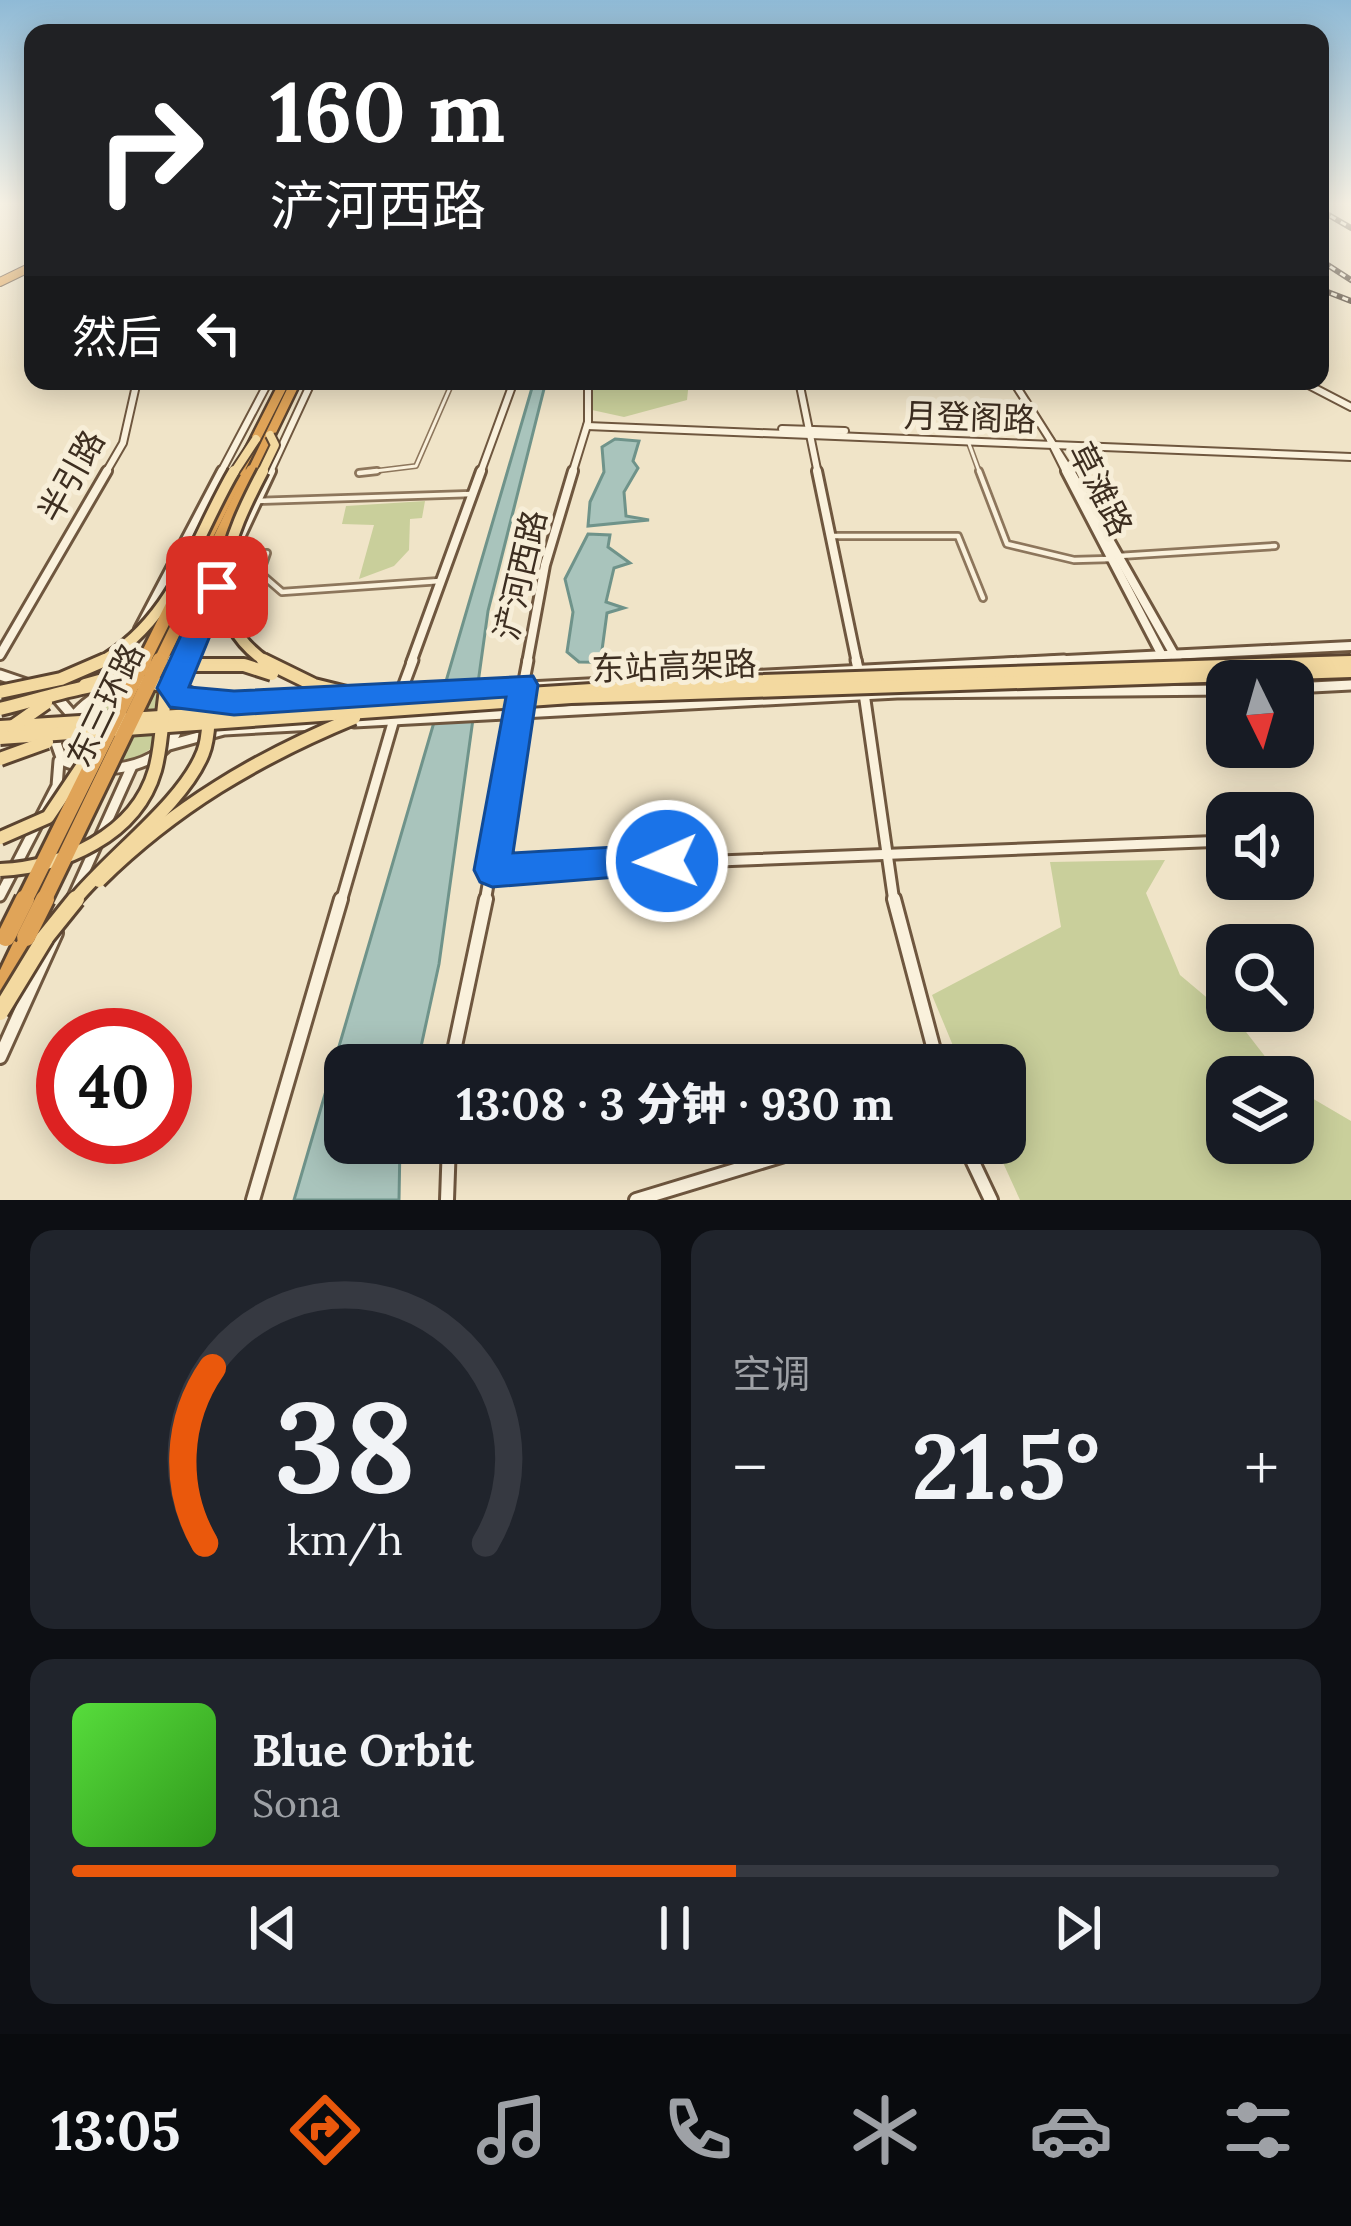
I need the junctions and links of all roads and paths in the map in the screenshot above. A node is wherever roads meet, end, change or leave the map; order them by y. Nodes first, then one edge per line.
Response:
1 (135, 390) edge
2 (263, 390) edge
3 (280, 390) edge
4 (292, 390) edge
5 (308, 390) edge
6 (449, 390) edge
7 (511, 390) edge
8 (588, 390) edge
9 (801, 390) edge
10 (1019, 390) edge
11 (1319, 390) edge
12 (1351, 406) edge
13 (588, 424) junction
14 (811, 432) junction
15 (270, 435) junction
16 (256, 439) junction
17 (968, 441) junction
18 (1052, 442) junction
19 (1351, 455) edge
20 (358, 473) dead end
21 (472, 494) junction
22 (256, 501) junction
23 (830, 536) junction
24 (1275, 546) dead end
25 (228, 556) junction
26 (1114, 558) junction
27 (193, 577) junction
28 (440, 581) junction
29 (983, 598) dead end
30 (1351, 646) edge
31 (0, 655) edge
32 (185, 655) junction
33 (1167, 655) junction
34 (122, 661) junction
35 (1351, 666) edge
36 (858, 669) junction
37 (0, 675) edge
38 (294, 680) junction
39 (519, 685) junction
40 (1351, 685) edge
41 (1178, 687) junction
42 (1314, 687) edge
43 (172, 688) junction
44 (1193, 688) junction
45 (109, 689) junction
46 (1206, 689) edge
47 (0, 692) edge
48 (865, 694) junction
49 (396, 698) junction
50 (180, 699) junction
51 (124, 700) junction
52 (0, 709) edge
53 (515, 711) junction
54 (368, 712) junction
55 (72, 715) junction
56 (394, 719) junction
57 (0, 727) edge
58 (93, 734) junction
59 (0, 737) edge
60 (162, 747) junction
61 (0, 759) edge
62 (59, 759) junction
63 (132, 766) junction
64 (113, 809) junction
65 (40, 818) junction
66 (0, 838) edge
67 (1206, 842) edge
68 (888, 853) junction
69 (0, 870) edge
70 (492, 870) junction
71 (0, 896) edge
72 (35, 938) junction
73 (3, 943) edge
74 (0, 991) edge
75 (0, 1012) edge
76 (455, 1044) edge
77 (931, 1044) edge
78 (0, 1057) edge
79 (448, 1164) edge
80 (755, 1164) edge
81 (974, 1164) edge
82 (253, 1200) edge
83 (447, 1200) edge
84 (636, 1200) edge
85 (991, 1200) edge

1 - 31 main road, 半引路
2 - 34 main road
3 - 16 highway, 东三环路
4 - 15 highway, 东三环路
5 - 22 main road
6 - 20 street
7 - 21 main road
8 - 13 main road, 浐河西路
9 - 14 main road
10 - 18 main road, 草滩路
11 - 12 main road
13 - 14 main road, 月登阁路
13 - 39 main road, 浐河西路
14 - 17 main road, 月登阁路
14 - 18 main road, 月登阁路
14 - 23 main road
15 - 25 main road, bridge
15 - 27 highway, 东三环路
16 - 27 highway, 东三环路
16 - 47 main road, bridge
17 - 18 main road, 月登阁路
17 - 26 street
18 - 19 main road, 月登阁路
18 - 26 main road, 草滩路
21 - 22 street
21 - 28 main road
22 - 25 main road
23 - 29 street
23 - 36 main road
24 - 26 street
25 - 28 street
25 - 32 main road
25 - 38 main road, bridge
25 - 69 main road, bridge
26 - 33 main road, 草滩路
27 - 51 highway, 东三环路, bridge
27 - 72 highway, 东三环路, bridge
28 - 49 main road
30 - 33 main road
32 - 34 main road
32 - 43 main road
33 - 36 main road
33 - 41 main road, 草滩路
33 - 44 main road, 草滩路
34 - 45 main road
35 - 49 main road, 东站高架路, bridge
35 - 54 main road, 东站高架路, bridge
36 - 39 main road
36 - 48 main road
37 - 55 main road
38 - 49 main road, bridge
38 - 59 main road, bridge
39 - 49 main road
39 - 53 main road, 浐河西路
40 - 42 main road
41 - 44 main road
41 - 48 main road
43 - 45 main road
43 - 50 main road
44 - 46 main road
45 - 55 main road
48 - 53 main road
48 - 68 main road
49 - 50 main road
49 - 56 main road
49 - 57 main road, 东站高架路, bridge
50 - 60 main road
51 - 66 main road, bridge
51 - 73 highway, 东三环路, bridge
52 - 72 main road, bridge
53 - 56 main road
53 - 70 main road, 浐河西路
54 - 58 main road, 东站高架路, bridge
54 - 72 main road, bridge
55 - 62 main road
56 - 60 main road
56 - 82 main road
58 - 59 main road, 东站高架路, bridge
58 - 61 main road, bridge
60 - 63 main road
62 - 63 main road
62 - 65 main road
63 - 64 main road
64 - 65 main road
64 - 78 main road
65 - 71 main road
67 - 68 main road
68 - 70 main road
68 - 77 main road
70 - 76 main road, 浐河西路
72 - 74 highway, 东三环路
72 - 75 main road, bridge
79 - 83 main road
80 - 84 main road
81 - 85 main road

